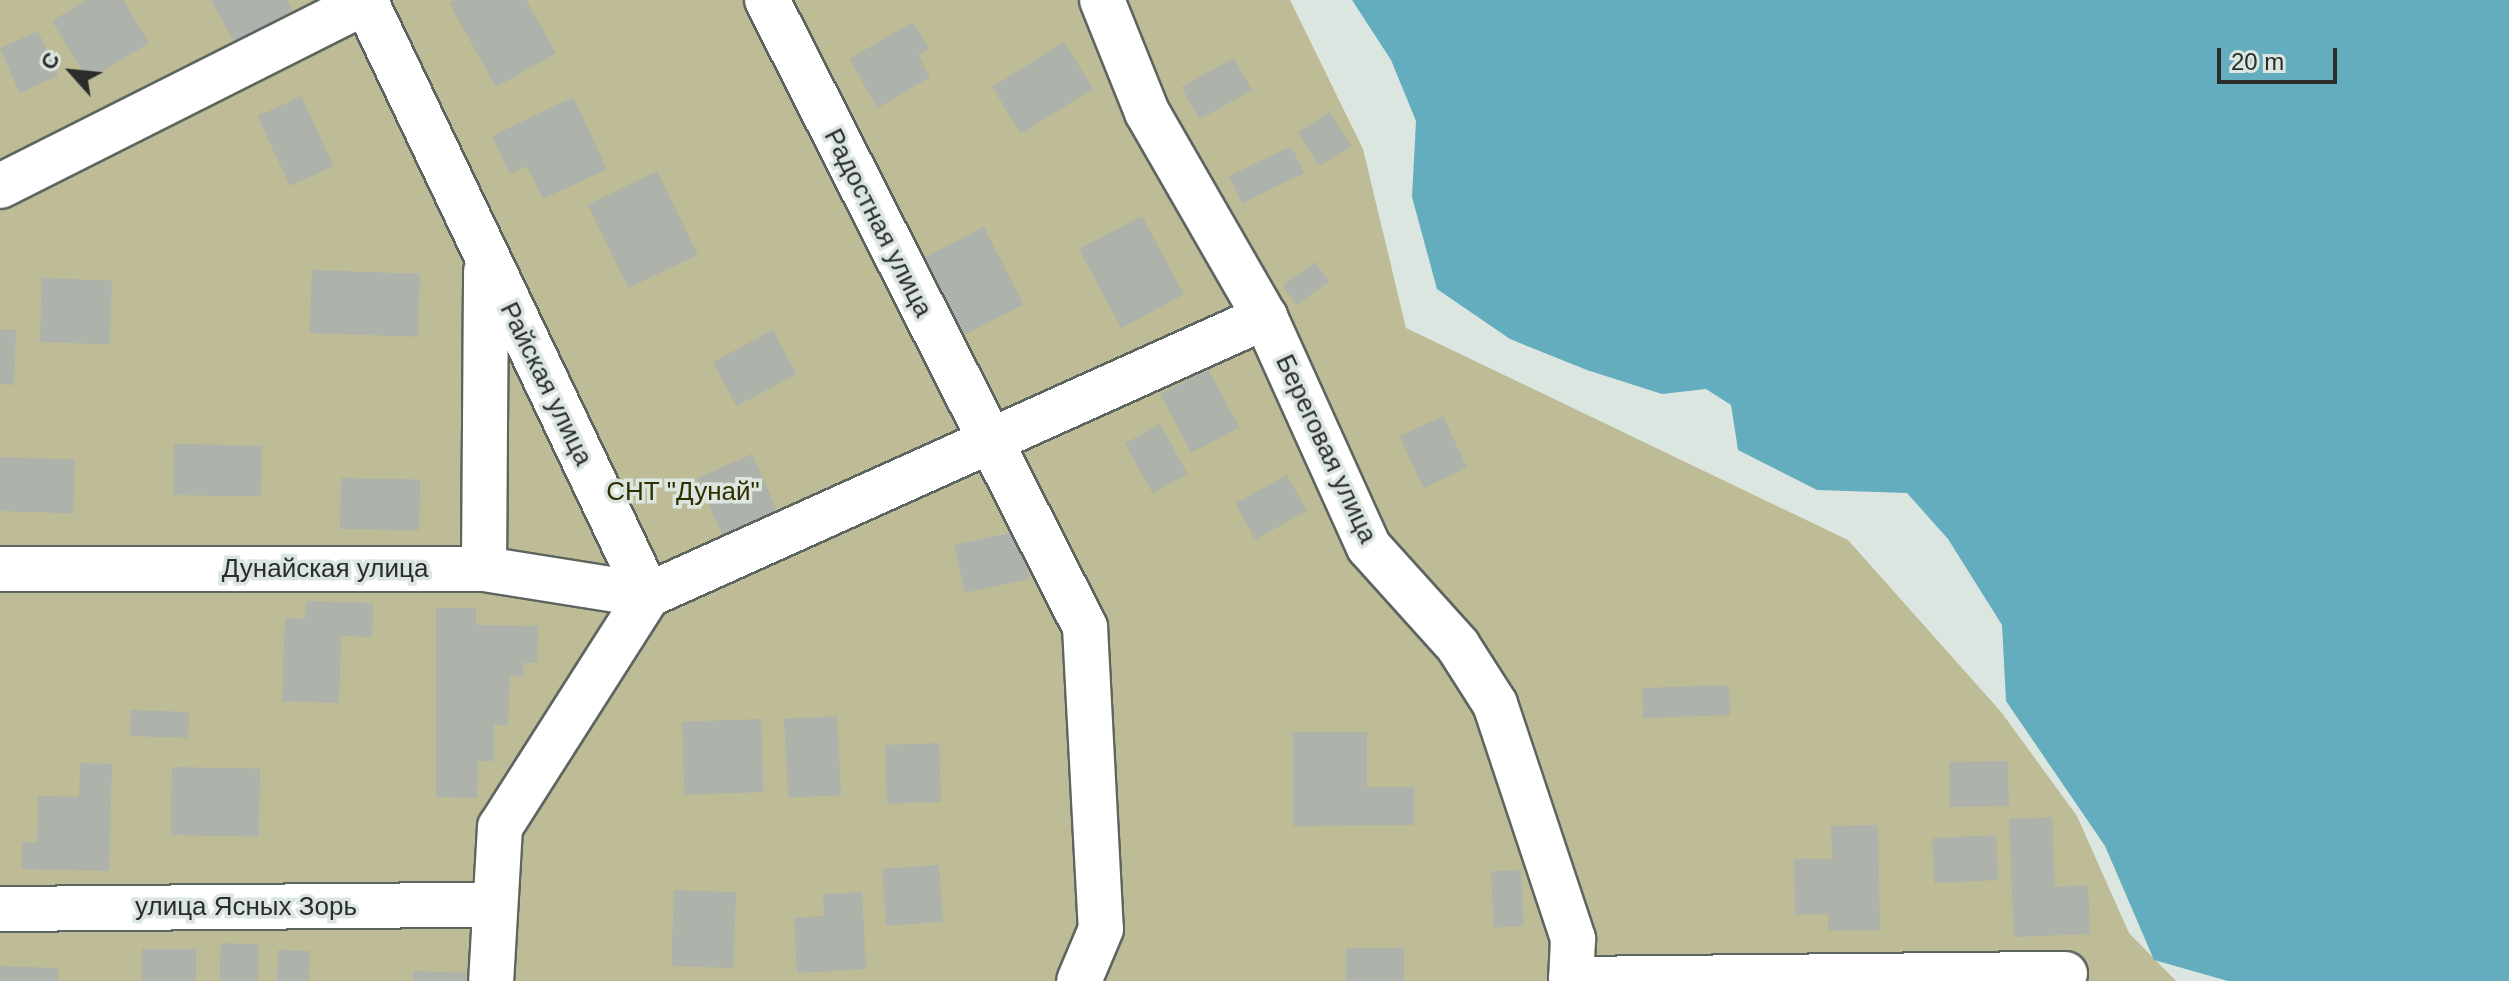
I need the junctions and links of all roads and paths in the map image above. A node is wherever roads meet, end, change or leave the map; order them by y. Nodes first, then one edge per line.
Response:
1 (767, 0) edge
2 (1102, 0) edge
3 (366, 1) edge
4 (0, 186) edge
5 (486, 259) junction
6 (1265, 317) junction
7 (990, 445) junction
8 (0, 569) edge
9 (484, 569) junction
10 (648, 595) junction
11 (492, 905) junction
12 (0, 909) edge
13 (2065, 974) dead end
14 (1571, 980) edge
15 (491, 981) edge
16 (1079, 981) edge

1 - 7 street, Радостная улица
2 - 6 street, Береговая улица
3 - 4 street
3 - 5 street, Райская улица
5 - 9 street
5 - 10 street, Райская улица
6 - 7 street
6 - 14 street, Береговая улица
7 - 10 street
7 - 16 street, Радостная улица
8 - 9 street, Дунайская улица
9 - 10 street, Дунайская улица
10 - 11 street
11 - 12 street, улица Ясных Зорь
11 - 15 street
13 - 14 street

